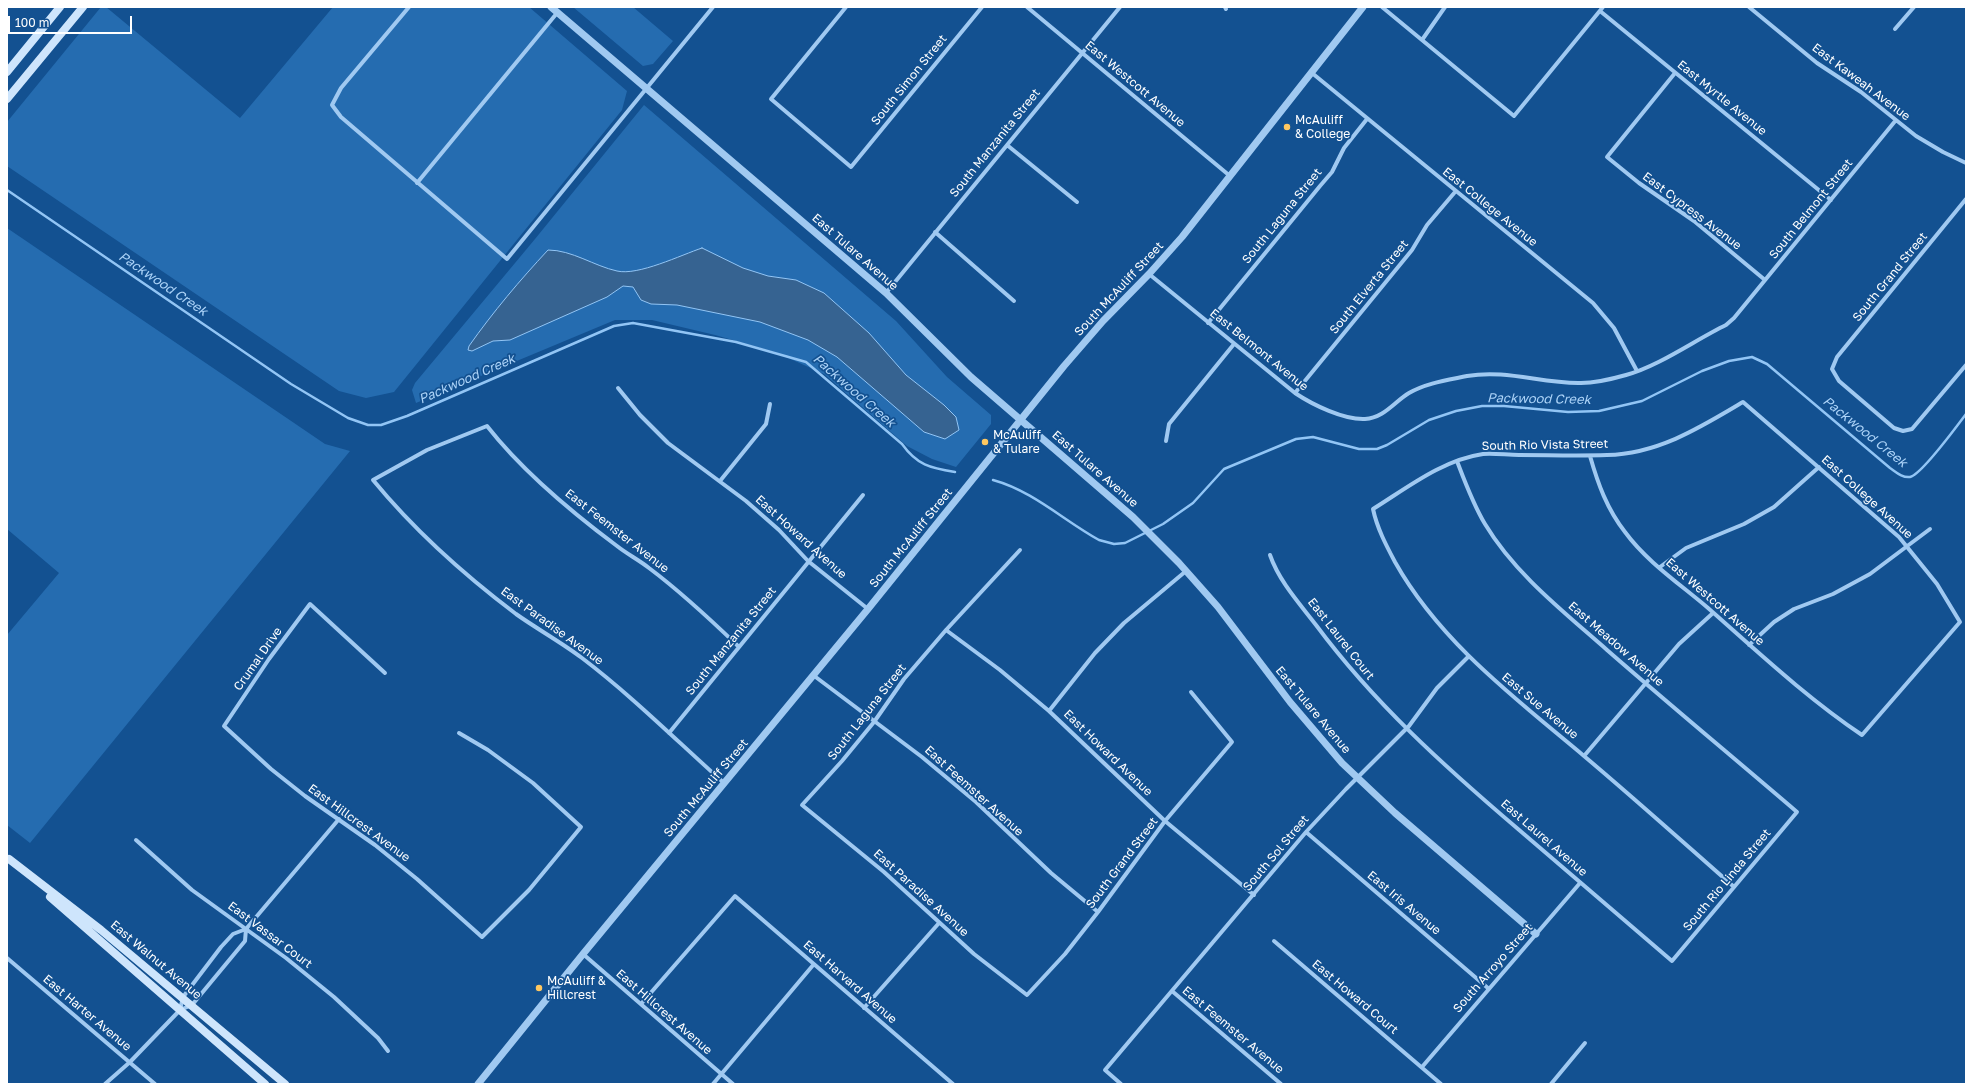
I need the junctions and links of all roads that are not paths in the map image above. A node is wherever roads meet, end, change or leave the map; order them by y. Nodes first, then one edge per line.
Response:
1 (60, 7) edge
2 (83, 7) edge
3 (409, 7) edge
4 (551, 7) edge
5 (712, 7) edge
6 (846, 7) edge
7 (982, 7) edge
8 (1027, 7) edge
9 (1120, 7) edge
10 (1363, 7) edge
11 (1382, 7) edge
12 (1445, 7) edge
13 (1603, 7) edge
14 (1749, 7) edge
15 (1914, 7) edge
16 (1600, 11) junction
17 (557, 13) junction
18 (1895, 29) dead end
19 (1422, 40) junction
20 (1082, 53) junction
21 (7, 72) edge
22 (1312, 73) junction
23 (1676, 73) junction
24 (646, 89) junction
25 (7, 99) edge
26 (1367, 119) junction
27 (1896, 120) junction
28 (1007, 145) junction
29 (1966, 163) edge
30 (1230, 176) junction
31 (417, 182) junction
32 (1455, 192) junction
33 (1966, 199) edge
34 (1831, 200) junction
35 (1077, 202) dead end
36 (935, 232) junction
37 (1149, 274) junction
38 (1765, 280) junction
39 (886, 293) junction
40 (1014, 302) dead end
41 (1208, 323) junction
42 (1234, 344) junction
43 (1966, 365) edge
44 (1637, 371) junction
45 (618, 388) dead end
46 (1295, 393) junction
47 (1743, 402) joint
48 (770, 404) dead end
49 (1021, 419) junction
50 (1367, 419) joint
51 (1166, 441) dead end
52 (1590, 456) junction
53 (1458, 461) junction
54 (1819, 467) junction
55 (373, 480) joint
56 (720, 481) junction
57 (863, 495) dead end
58 (1373, 509) joint
59 (1930, 529) dead end
60 (1907, 546) junction
61 (1020, 550) dead end
62 (1270, 555) dead end
63 (808, 561) junction
64 (1660, 567) junction
65 (1186, 571) junction
66 (868, 609) junction
67 (1713, 613) junction
68 (946, 630) junction
69 (1749, 645) junction
70 (739, 647) junction
71 (1469, 656) junction
72 (385, 673) dead end
73 (814, 675) junction
74 (1645, 683) junction
75 (1191, 692) dead end
76 (1049, 711) junction
77 (874, 722) junction
78 (224, 726) joint
79 (1406, 729) junction
80 (459, 733) dead end
81 (669, 733) junction
82 (1862, 735) joint
83 (1584, 756) junction
84 (1357, 778) junction
85 (724, 784) junction
86 (802, 805) joint
87 (1797, 812) joint
88 (339, 819) junction
89 (1165, 821) junction
90 (1306, 832) junction
91 (136, 840) dead end
92 (8, 859) edge
93 (1580, 882) junction
94 (1734, 887) junction
95 (1254, 895) junction
96 (1098, 912) junction
97 (939, 923) junction
98 (246, 929) junction
99 (1536, 934) junction
100 (1274, 941) dead end
101 (582, 954) junction
102 (7, 958) edge
103 (1672, 961) joint
104 (814, 964) junction
105 (1489, 988) junction
106 (1172, 991) junction
107 (1027, 995) joint
108 (183, 997) junction
109 (641, 1004) junction
110 (192, 1005) junction
111 (864, 1008) junction
112 (180, 1010) junction
113 (1585, 1043) dead end
114 (388, 1051) dead end
115 (130, 1062) junction
116 (1422, 1067) junction
117 (721, 1074) junction
118 (105, 1084) edge
119 (155, 1084) edge
120 (265, 1084) edge
121 (285, 1084) edge
122 (478, 1084) edge
123 (713, 1084) edge
124 (733, 1084) edge
125 (953, 1084) edge
126 (1121, 1084) edge
127 (1282, 1084) edge
128 (1441, 1084) edge
129 (1551, 1084) edge

1 - 21 main road
2 - 25 main road
3 - 31 street
4 - 17 street, East Tulare Avenue
5 - 24 street
6 - 7 street, South Simon Street
8 - 20 street, East Westcott Avenue
9 - 20 street, South Manzanita Street
10 - 22 street, South McAuliff Street
11 - 19 street
12 - 19 street
13 - 16 street
14 - 27 street, East Kaweah Avenue
15 - 18 street
16 - 19 street
16 - 23 street, East Myrtle Avenue
17 - 24 street, East Tulare Avenue
17 - 31 street
20 - 28 street, South Manzanita Street
20 - 30 street, East Westcott Avenue
22 - 26 street, East College Avenue
22 - 30 street, South McAuliff Street
23 - 34 street, East Myrtle Avenue
23 - 38 street, East Cypress Avenue
24 - 31 street
24 - 39 street, East Tulare Avenue
26 - 32 street, East College Avenue
26 - 41 street, South Laguna Street
27 - 29 street, East Kaweah Avenue
27 - 34 street, South Belmont Street
28 - 35 street
28 - 36 street, South Manzanita Street
30 - 37 street, South McAuliff Street
32 - 44 street, East College Avenue
32 - 46 street, South Elverta Street
33 - 43 street, South Grand Street
34 - 38 street, South Belmont Street
36 - 39 street, South Manzanita Street
36 - 40 street
37 - 41 street, East Belmont Avenue
37 - 49 street, South McAuliff Street
38 - 44 street, South Belmont Street
39 - 49 street, East Tulare Avenue
41 - 42 street, East Belmont Avenue
42 - 46 street, East Belmont Avenue
42 - 51 street
44 - 50 street, South Belmont Street
45 - 56 street
46 - 50 street, East Belmont Avenue
47 - 52 street, South Rio Vista Street
47 - 54 street, East College Avenue
48 - 56 street
49 - 65 street, East Tulare Avenue
49 - 66 street, South McAuliff Street
52 - 53 street, South Rio Vista Street
52 - 64 street, East Westcott Avenue
53 - 58 street, South Rio Vista Street
53 - 74 street, East Meadow Avenue
54 - 60 street, East College Avenue
54 - 64 street
55 - 70 street, East Feemster Avenue
55 - 81 street, East Paradise Avenue
56 - 63 street, East Howard Avenue
57 - 63 street, South Manzanita Street
58 - 71 street, East Sue Avenue
59 - 60 street
60 - 69 street
60 - 82 street, East College Avenue
61 - 68 street, South Laguna Street
62 - 79 street, East Laurel Court
63 - 66 street, East Howard Avenue
63 - 70 street, South Manzanita Street
64 - 67 street, East Westcott Avenue
65 - 76 street
65 - 84 street, East Tulare Avenue
66 - 73 street, South McAuliff Street
67 - 69 street, East Westcott Avenue
67 - 74 street
68 - 76 street, East Howard Avenue
68 - 77 street, South Laguna Street
69 - 82 street, East Westcott Avenue
70 - 81 street, South Manzanita Street
71 - 79 street, South Sol Street
71 - 83 street, East Sue Avenue
72 - 78 street, Crumal Drive
73 - 77 street, East Feemster Avenue
73 - 85 street, South McAuliff Street
74 - 83 street
74 - 87 street, East Meadow Avenue
75 - 89 street, South Grand Street
76 - 89 street, East Howard Avenue
77 - 86 street, South Laguna Street
77 - 96 street, East Feemster Avenue
78 - 88 street, East Hillcrest Avenue
79 - 84 street, South Sol Street
79 - 93 street, East Laurel Avenue
80 - 88 street, East Hillcrest Avenue
81 - 85 street, East Paradise Avenue
83 - 94 street, East Sue Avenue
84 - 90 street, South Sol Street
84 - 99 street, East Tulare Avenue
85 - 101 street, South McAuliff Street
86 - 97 street, East Paradise Avenue
87 - 94 street, South Rio Linda Street
88 - 98 street
89 - 95 street, East Howard Avenue
89 - 96 street, South Grand Street
90 - 95 street, South Sol Street
90 - 105 street, East Iris Avenue
91 - 98 street, East Vassar Court
92 - 108 main road, East Walnut Avenue
92 - 112 main road, East Walnut Avenue
93 - 99 street, South Arroyo Street
93 - 103 street, East Laurel Avenue
94 - 103 street, South Rio Linda Street
95 - 106 street, South Sol Street
96 - 107 street, South Grand Street
97 - 107 street, East Paradise Avenue
97 - 111 street
98 - 108 street
98 - 110 street
98 - 114 street, East Vassar Court
99 - 105 street, South Arroyo Street
100 - 116 street, East Howard Court
101 - 109 street, East Hillcrest Avenue
101 - 122 street, South McAuliff Street
102 - 115 street, East Harter Avenue
104 - 109 street, East Harvard Avenue
104 - 111 street, East Harvard Avenue
104 - 117 street
105 - 116 street, South Arroyo Street
106 - 126 street, South Sol Street
106 - 127 street, East Feemster Avenue
108 - 110 main road, East Walnut Avenue
108 - 112 street
109 - 117 street, East Hillcrest Avenue
110 - 112 street
110 - 121 main road, East Walnut Avenue
111 - 125 street, East Harvard Avenue
112 - 115 street
112 - 120 main road, East Walnut Avenue
113 - 129 street
115 - 118 street
115 - 119 street, East Harter Avenue
116 - 128 street
117 - 123 street
117 - 124 street, East Hillcrest Avenue

